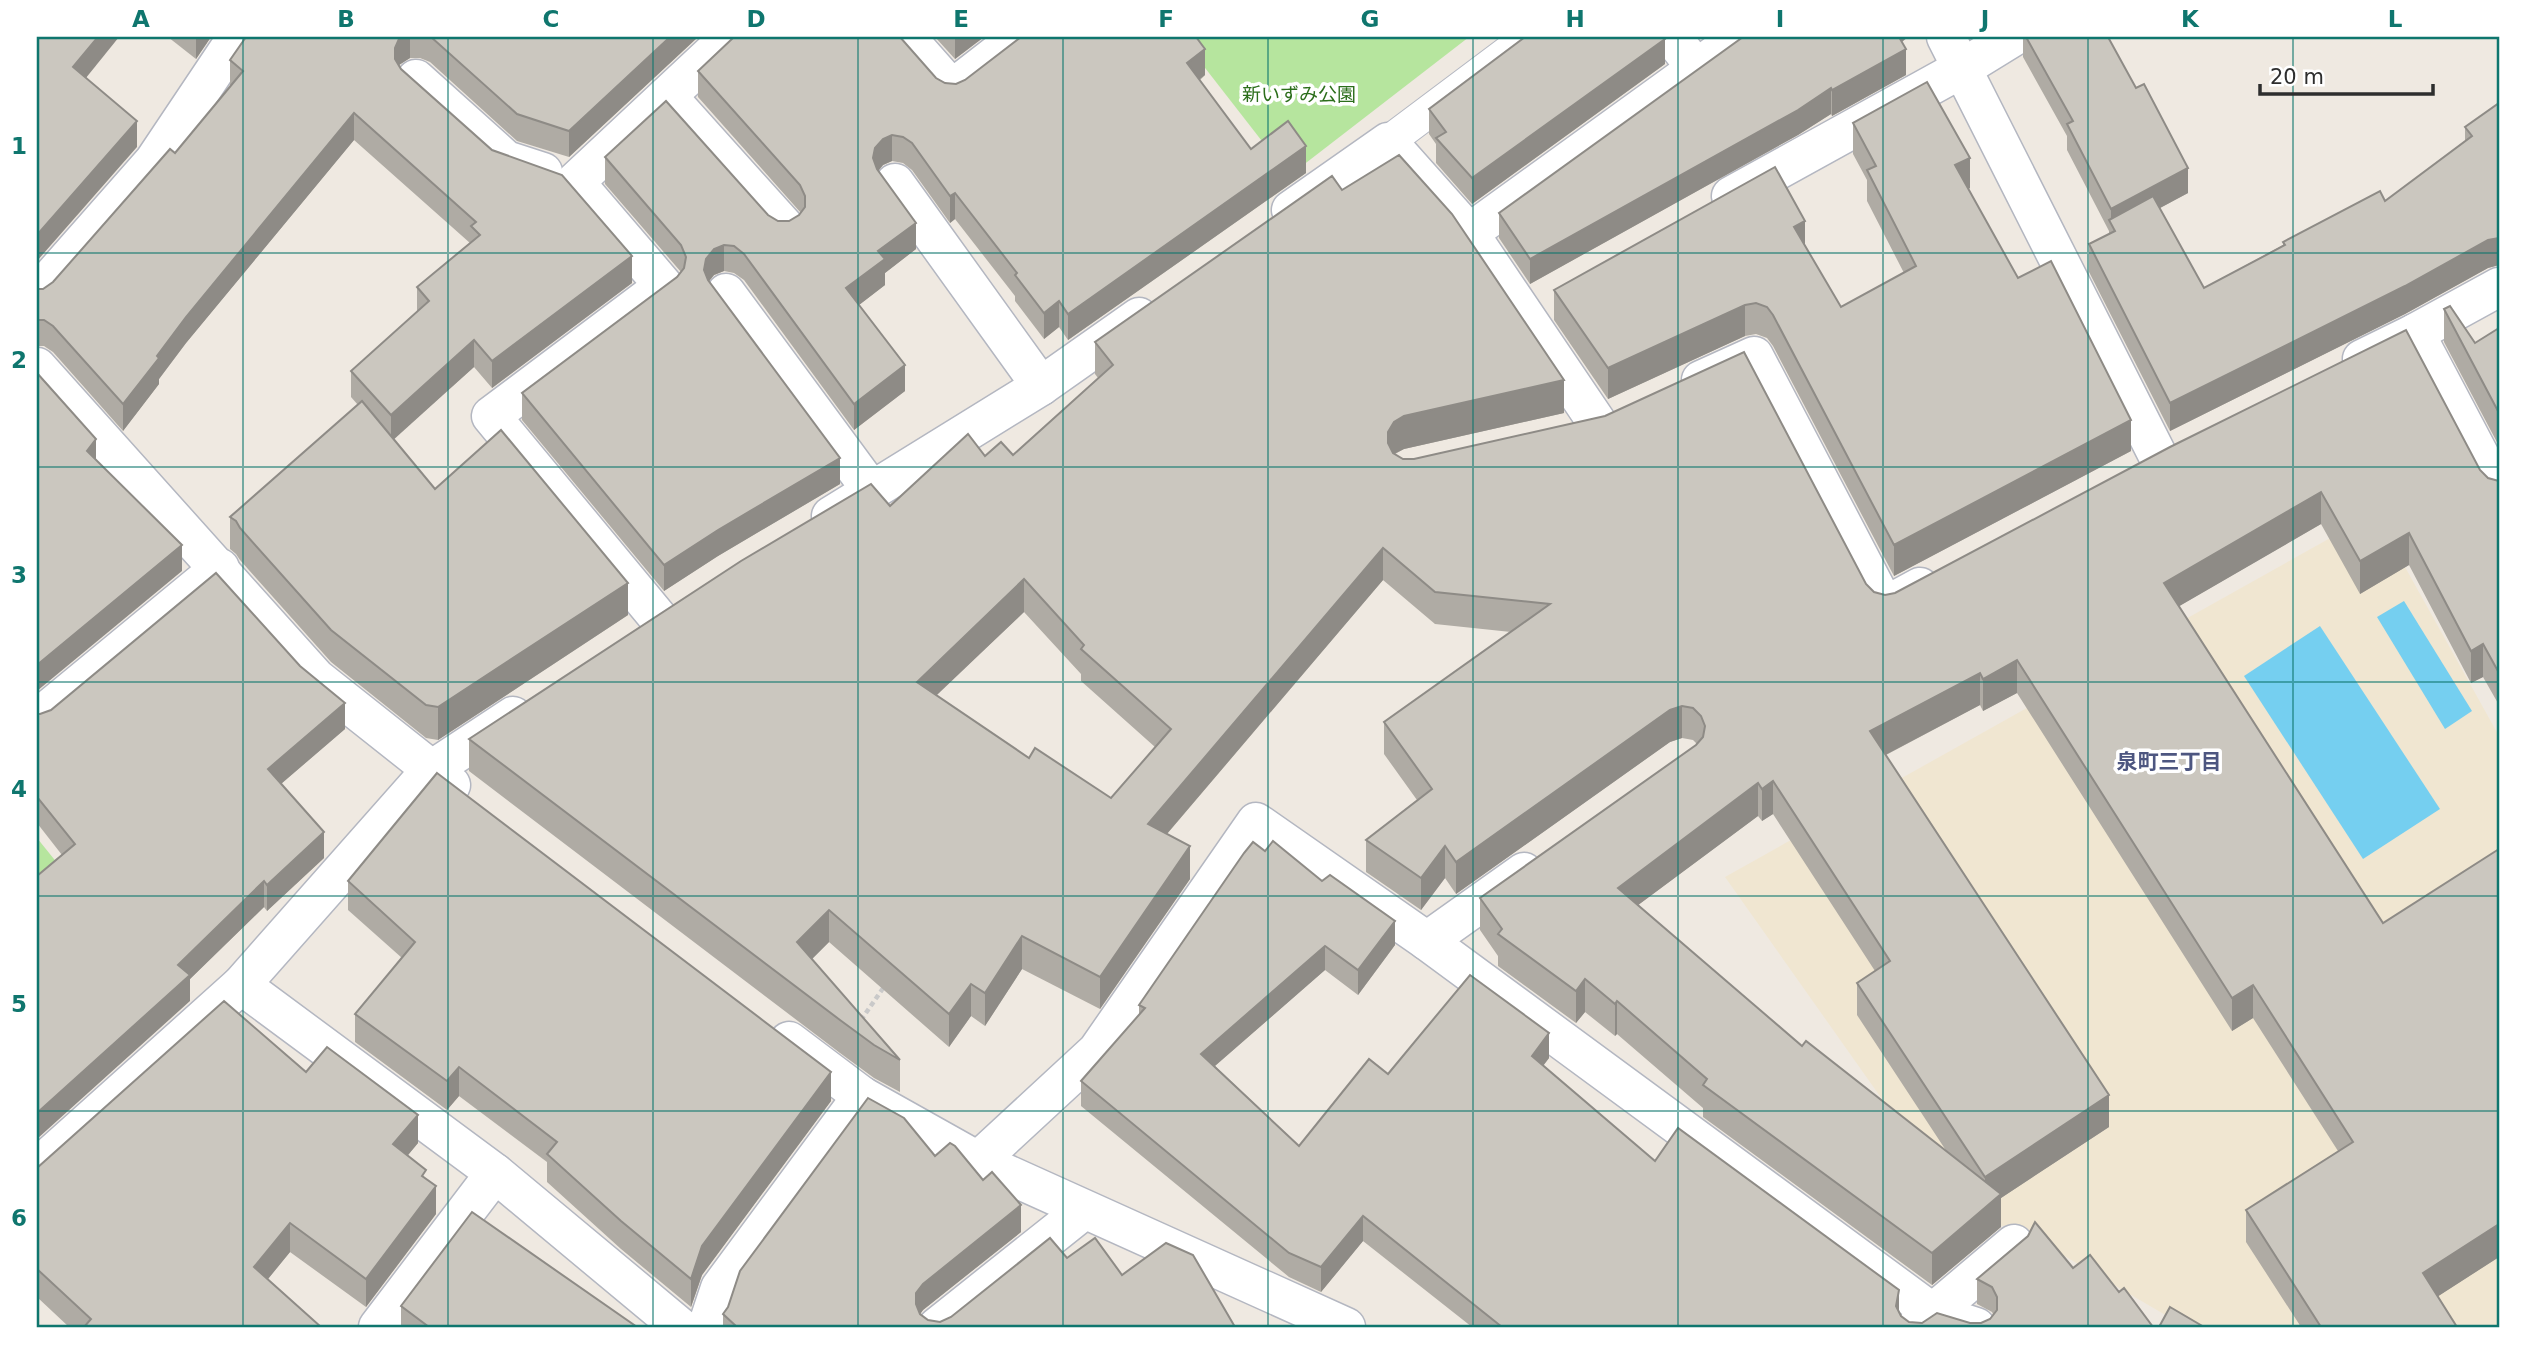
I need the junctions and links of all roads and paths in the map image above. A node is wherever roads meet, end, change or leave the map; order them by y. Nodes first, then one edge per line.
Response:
1 (237, 37) edge
2 (730, 37) edge
3 (906, 37) edge
4 (1019, 37) edge
5 (1528, 37) edge
6 (1672, 37) edge
7 (1740, 37) edge
8 (2013, 37) edge
9 (1954, 53) edge
10 (1696, 68) junction
11 (416, 79) edge
12 (667, 96) junction
13 (1388, 142) junction
14 (575, 182) junction
15 (895, 183) dead end
16 (1705, 211) edge
17 (784, 226) edge
18 (1265, 228) edge
19 (1469, 233) junction
20 (2499, 287) edge
21 (726, 293) dead end
22 (37, 294) edge
23 (1164, 299) edge
24 (2415, 333) junction
25 (37, 367) edge
26 (2330, 375) edge
27 (1041, 386) junction
28 (1671, 394) edge
29 (1636, 410) edge
30 (1600, 427) junction
31 (1562, 435) edge
32 (2124, 479) edge
33 (872, 491) junction
34 (2499, 492) edge
35 (801, 533) edge
36 (220, 568) junction
37 (1945, 574) edge
38 (626, 642) edge
39 (546, 695) edge
40 (37, 719) edge
41 (431, 770) junction
42 (475, 804) edge
43 (1549, 854) edge
44 (1427, 941) junction
45 (888, 980) edge
46 (241, 985) junction
47 (761, 1020) edge
48 (827, 1070) junction
49 (862, 1096) junction
50 (978, 1161) junction
51 (37, 1168) edge
52 (495, 1173) junction
53 (1084, 1210) junction
54 (2014, 1244) edge
55 (1924, 1320) edge
56 (378, 1327) edge
57 (680, 1327) edge
58 (707, 1327) edge
59 (937, 1327) edge
60 (1346, 1327) edge
61 (1976, 1327) edge

1 - 22 street
2 - 12 street
3 - 4 street
5 - 13 lane
6 - 10 street
7 - 10 street
8 - 9 street
9 - 16 street
9 - 32 street
10 - 19 street
11 - 14 street
12 - 14 street
12 - 17 street
13 - 18 street
13 - 19 street
14 - 38 street
15 - 27 street
19 - 30 street
20 - 24 street
21 - 33 street
23 - 27 street
24 - 26 street
24 - 34 street
25 - 36 street
27 - 33 street
28 - 37 street
29 - 30 street
30 - 31 street
33 - 35 street
36 - 40 street
36 - 41 street
39 - 41 street
41 - 42 street
41 - 46 street
43 - 44 street
44 - 50 street
44 - 55 street
45 - 48 path
46 - 51 street
46 - 52 street
47 - 48 street
48 - 49 street
49 - 50 street
49 - 58 street
50 - 53 street
52 - 56 street
52 - 57 street
53 - 59 street
53 - 60 street
54 - 55 street
55 - 61 street

